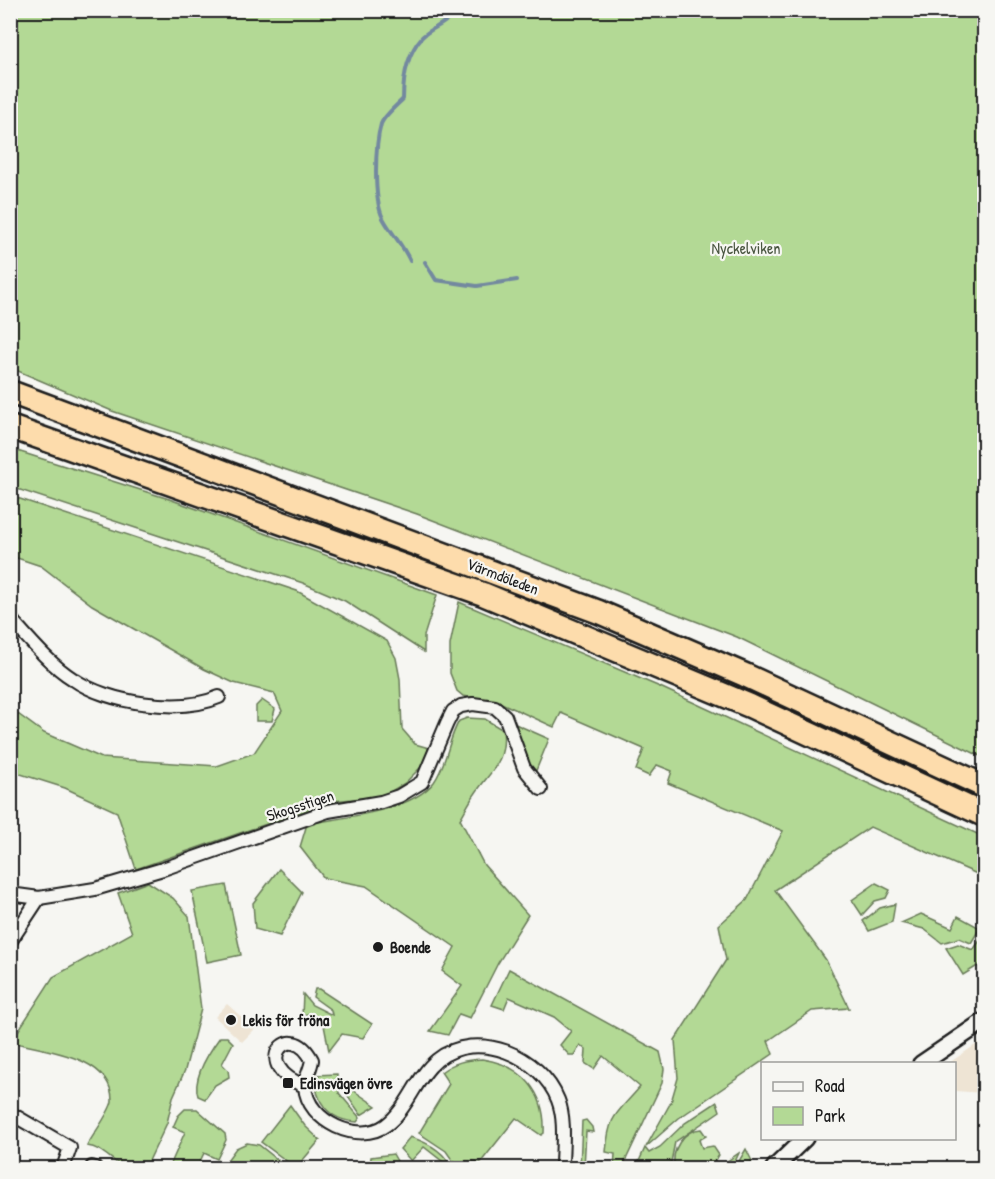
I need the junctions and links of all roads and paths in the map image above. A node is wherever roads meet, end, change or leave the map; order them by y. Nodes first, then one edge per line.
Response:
1 (17, 392) edge
2 (10, 428) edge
3 (10, 434) edge
4 (61, 447) junction
5 (10, 618) edge
6 (219, 697) dead end
7 (984, 786) edge
8 (541, 789) dead end
9 (984, 815) edge
10 (10, 894) edge
11 (39, 898) junction
12 (10, 942) edge
13 (984, 1022) edge
14 (924, 1062) edge
15 (305, 1086) dead end
16 (10, 1113) edge
17 (803, 1140) edge
18 (63, 1168) edge
19 (562, 1168) edge
20 (774, 1168) edge

1 - 7 highway, Värmdöleden
2 - 4 highway, Värmdöleden
3 - 4 highway
4 - 9 highway, Värmdöleden
5 - 6 street
8 - 11 street, Skogsstigen
10 - 11 street, Skogsstigen
11 - 12 street
13 - 14 street
15 - 19 street
16 - 18 street
17 - 20 street

